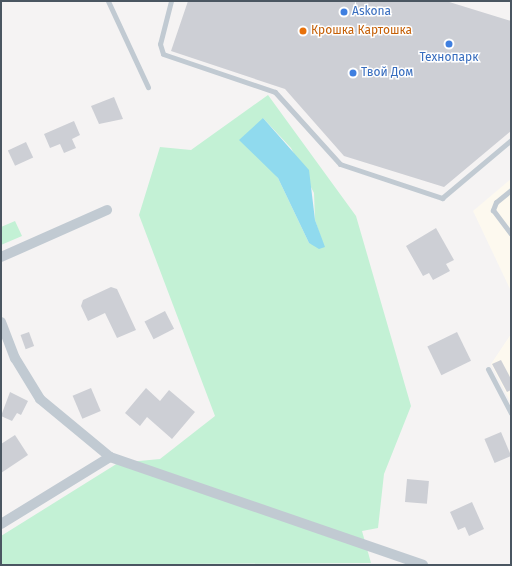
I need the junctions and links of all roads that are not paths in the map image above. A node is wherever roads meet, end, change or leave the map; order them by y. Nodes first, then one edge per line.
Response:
1 (108, 1) edge
2 (172, 1) edge
3 (148, 87) dead end
4 (511, 140) edge
5 (511, 190) edge
6 (107, 210) dead end
7 (511, 234) edge
8 (1, 257) edge
9 (1, 322) edge
10 (488, 369) dead end
11 (511, 413) edge
12 (110, 457) junction
13 (1, 524) edge
14 (423, 565) edge

1 - 3 lane
2 - 4 lane
5 - 7 lane
6 - 8 street
9 - 12 street
10 - 11 lane
12 - 13 street
12 - 14 street

